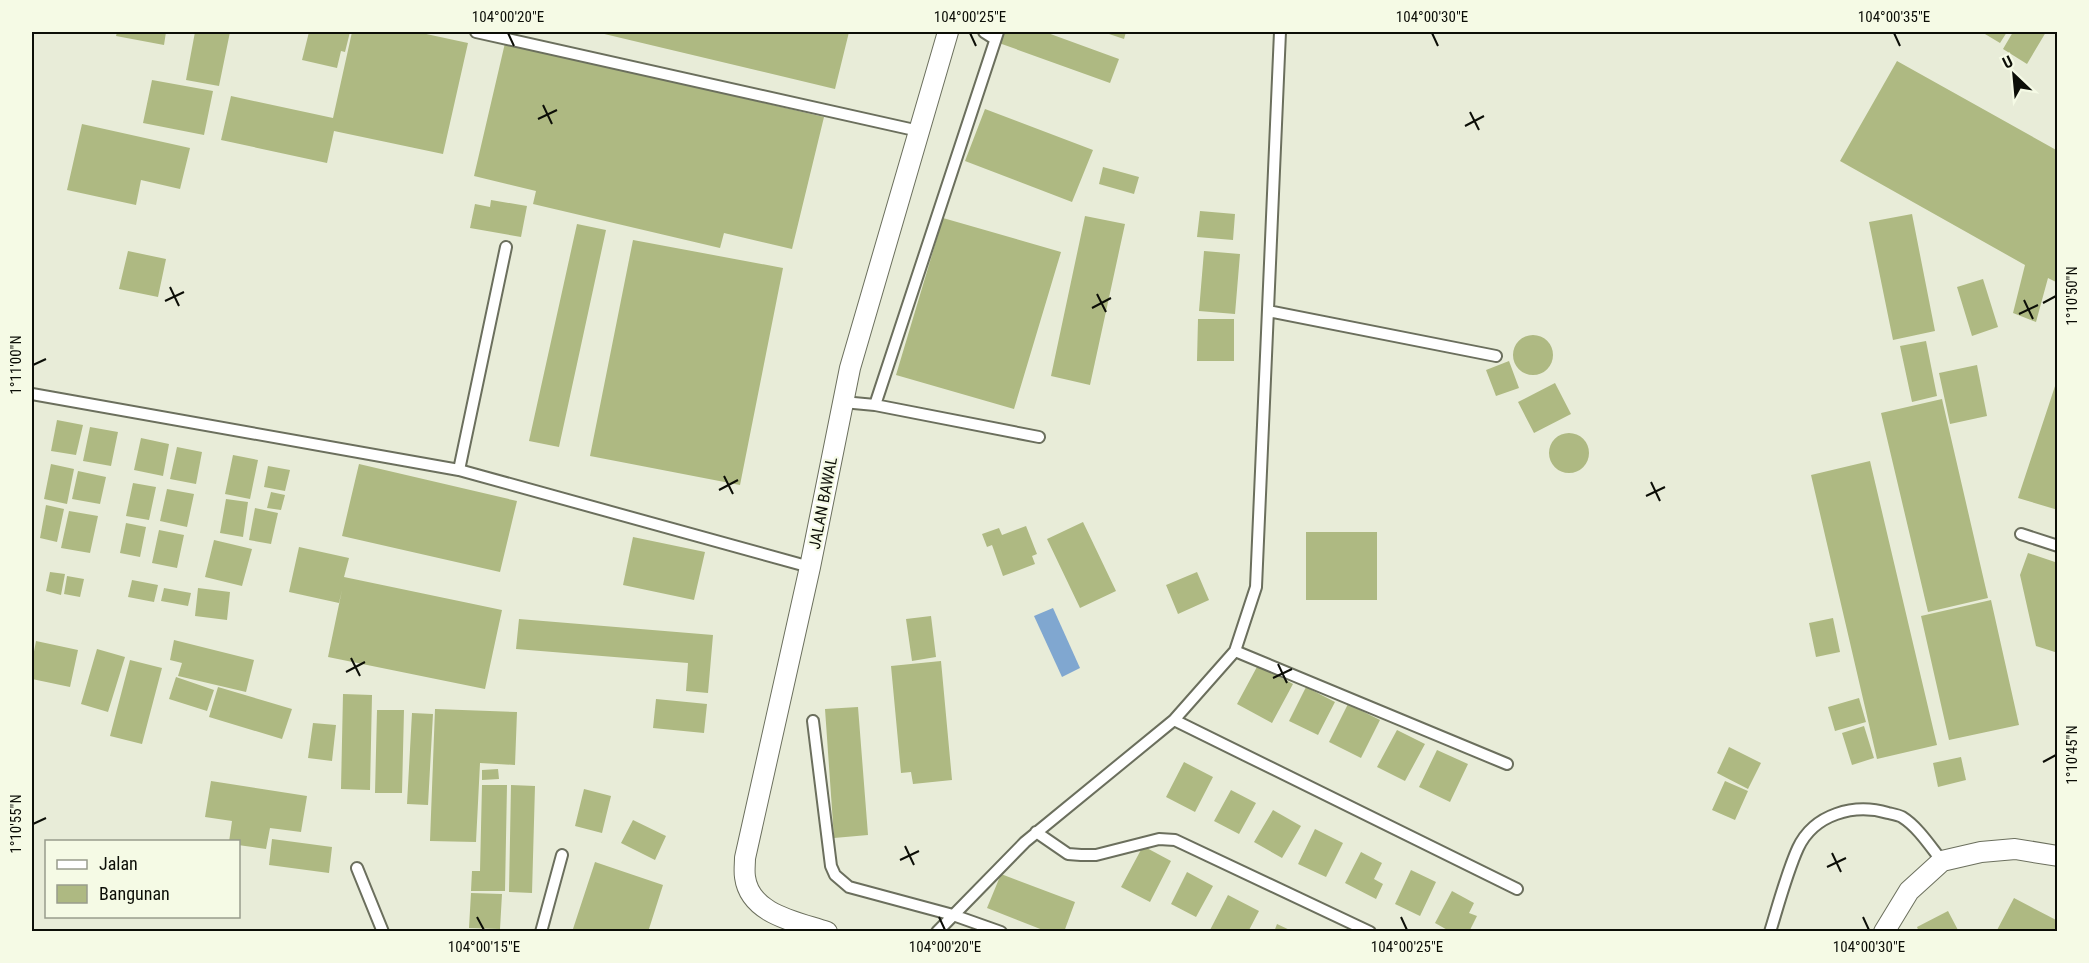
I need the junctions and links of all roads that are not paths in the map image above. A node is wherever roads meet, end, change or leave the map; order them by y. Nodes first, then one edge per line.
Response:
1 (476, 32) edge
2 (948, 32) edge
3 (984, 32) edge
4 (1280, 32) edge
5 (996, 35) edge
6 (919, 131) junction
7 (506, 247) dead end
8 (1268, 312) junction
9 (1496, 356) dead end
10 (32, 394) edge
11 (843, 402) junction
12 (875, 405) junction
13 (1039, 437) dead end
14 (459, 470) junction
15 (2020, 534) dead end
16 (2058, 546) edge
17 (810, 567) junction
18 (1235, 651) junction
19 (1174, 720) junction
20 (813, 722) dead end
21 (1507, 764) dead end
22 (1036, 832) junction
23 (562, 855) dead end
24 (2058, 856) edge
25 (1942, 861) junction
26 (357, 868) dead end
27 (1517, 889) dead end
28 (953, 915) junction
29 (383, 932) edge
30 (541, 932) edge
31 (827, 932) edge
32 (937, 932) edge
33 (1001, 932) edge
34 (1370, 932) edge
35 (1770, 932) edge
36 (1884, 932) edge

1 - 6 lane
2 - 6 street, JALAN BAWAL
3 - 5 lane
4 - 8 lane
5 - 12 lane
6 - 11 street, JALAN BAWAL
7 - 14 lane
8 - 9 lane
8 - 18 lane
10 - 14 lane
11 - 12 lane
11 - 17 street, JALAN BAWAL
12 - 13 lane
14 - 17 lane
15 - 16 lane
17 - 31 street, JALAN BAWAL
18 - 19 lane
18 - 21 lane
19 - 22 lane
19 - 27 lane
20 - 28 lane
22 - 28 lane
22 - 34 lane
23 - 30 lane
24 - 25 street
25 - 35 lane
25 - 36 street
26 - 29 lane
28 - 32 lane
28 - 33 lane

